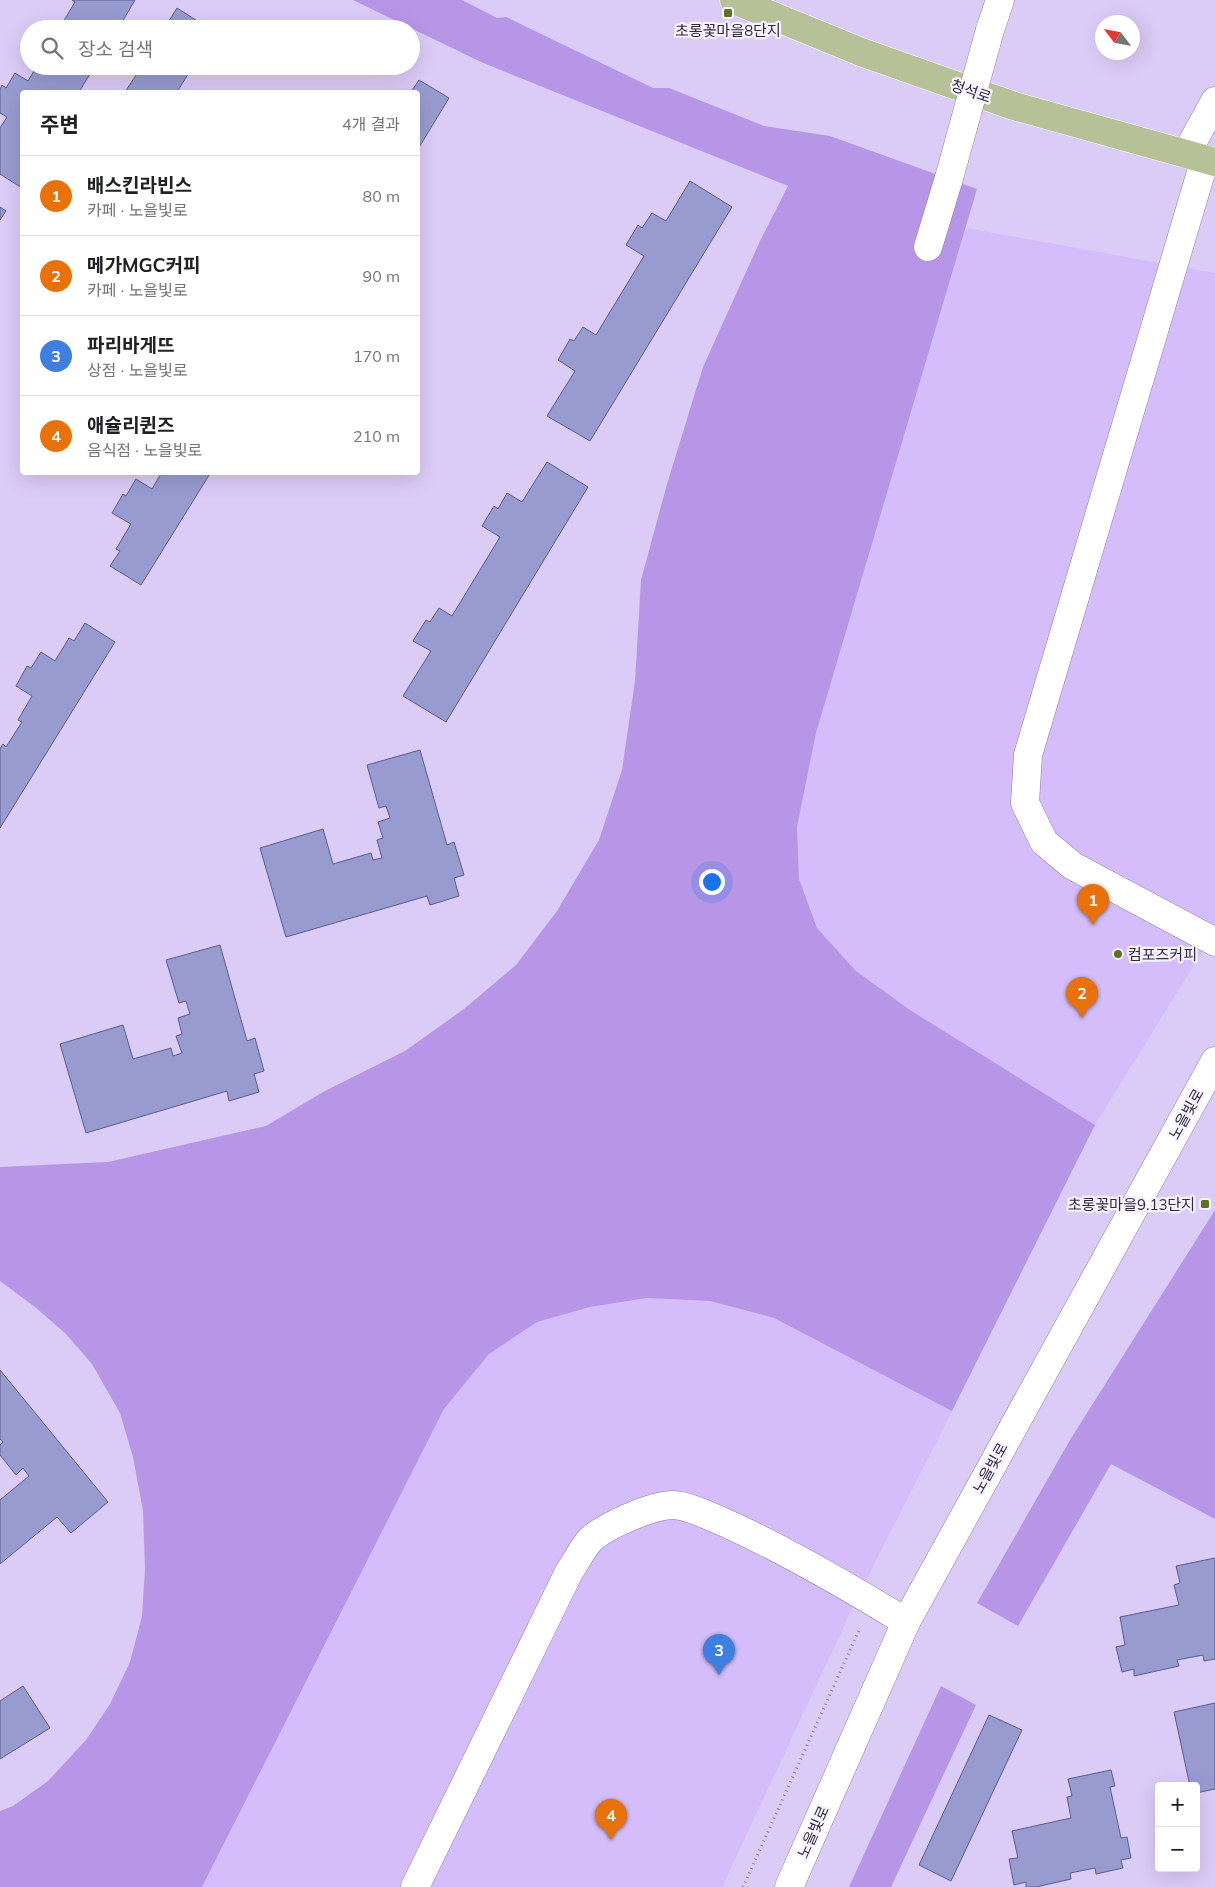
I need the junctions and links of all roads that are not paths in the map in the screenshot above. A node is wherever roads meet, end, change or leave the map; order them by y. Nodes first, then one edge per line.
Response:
1 (734, 0) edge
2 (1000, 0) edge
3 (1215, 101) edge
4 (1202, 158) edge
5 (928, 247) dead end
6 (1215, 942) edge
7 (1215, 1061) edge
8 (906, 1622) junction
9 (415, 1887) edge
10 (789, 1887) edge

1 - 4 main road, 청석로
2 - 5 street, bridge
3 - 4 street
4 - 6 street
7 - 8 street, 노을빛로
8 - 9 street
8 - 10 street, 노을빛로

